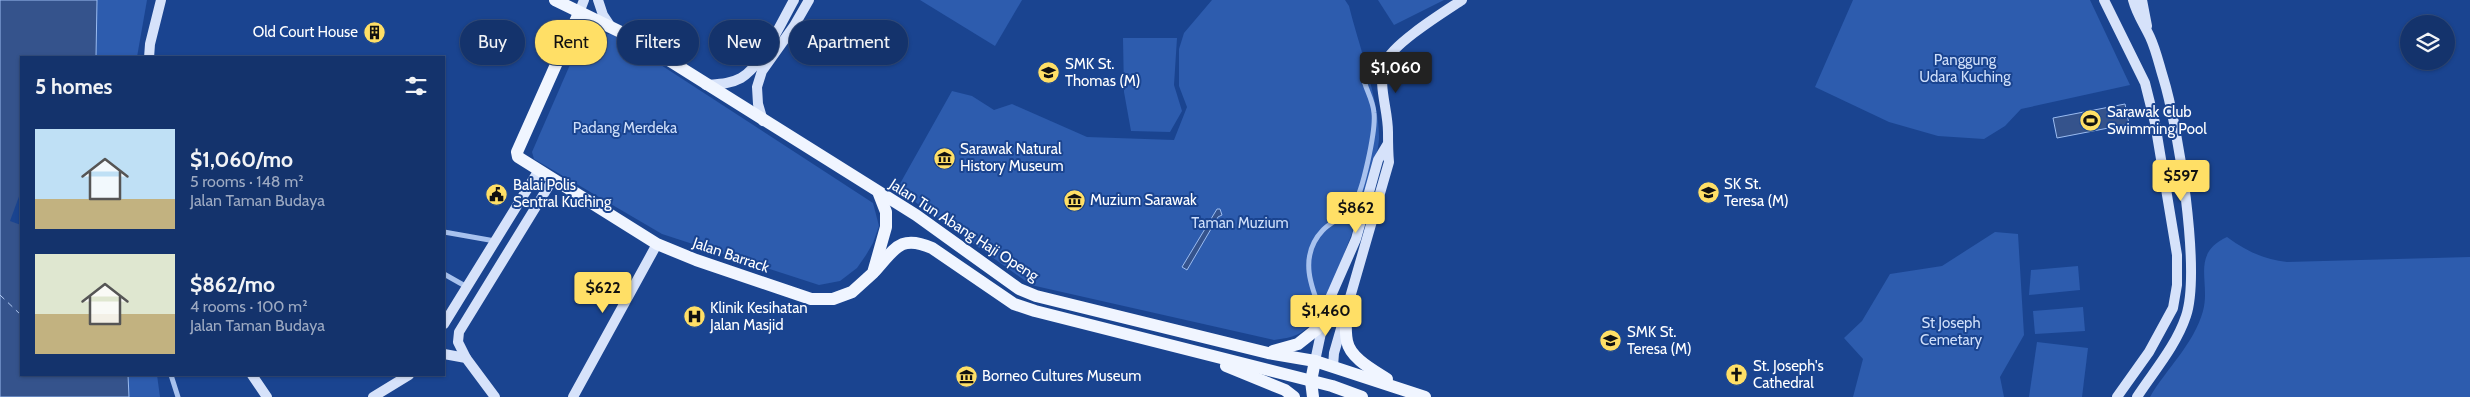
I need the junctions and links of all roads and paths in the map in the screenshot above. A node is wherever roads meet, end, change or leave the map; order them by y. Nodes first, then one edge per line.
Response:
1 (161, 0) edge
2 (555, 0) edge
3 (584, 0) edge
4 (598, 0) edge
5 (794, 0) edge
6 (809, 0) edge
7 (1462, 0) edge
8 (2104, 0) edge
9 (2133, 0) edge
10 (2142, 0) edge
11 (579, 13) junction
12 (611, 27) junction
13 (2150, 38) junction
14 (149, 56) edge
15 (1387, 59) junction
16 (706, 85) junction
17 (763, 121) junction
18 (1387, 144) junction
19 (539, 170) junction
20 (553, 179) junction
21 (879, 194) junction
22 (445, 232) edge
23 (496, 242) junction
24 (657, 244) junction
25 (873, 273) junction
26 (445, 275) edge
27 (467, 287) junction
28 (1346, 312) junction
29 (445, 322) edge
30 (1323, 322) junction
31 (1181, 348) junction
32 (1268, 353) junction
33 (445, 354) edge
34 (466, 358) junction
35 (1314, 361) junction
36 (1333, 366) junction
37 (171, 376) edge
38 (253, 376) edge
39 (407, 376) edge
40 (1311, 381) junction
41 (1398, 387) junction
42 (1332, 392) edge
43 (178, 397) edge
44 (267, 397) edge
45 (373, 397) edge
46 (495, 397) edge
47 (573, 397) edge
48 (1294, 397) edge
49 (1313, 397) edge
50 (1362, 397) edge
51 (1425, 397) edge
52 (2117, 397) edge
53 (2137, 397) edge

1 - 14 main road
2 - 11 main road, Jalan Tun Abang Haji Openg
3 - 11 main road
4 - 12 main road
5 - 16 main road
6 - 17 main road
7 - 15 main road
8 - 52 main road
9 - 13 main road
10 - 13 main road
11 - 12 main road, Jalan Tun Abang Haji Openg
11 - 19 main road, Jalan Barrack
12 - 16 main road, Jalan Tun Abang Haji Openg
13 - 53 main road
15 - 18 main road
15 - 30 street
16 - 17 main road, Jalan Tun Abang Haji Openg
17 - 21 main road, Jalan Tun Abang Haji Openg
18 - 28 main road
18 - 30 main road
19 - 20 main road, Jalan Barrack
19 - 23 main road
20 - 24 main road, Jalan Barrack
20 - 34 main road
21 - 25 main road
21 - 32 main road, Jalan Tun Abang Haji Openg
22 - 23 street
23 - 27 main road
24 - 25 main road, Jalan Barrack
24 - 47 main road
25 - 31 main road
26 - 27 street
27 - 29 main road
28 - 36 main road
28 - 41 main road
30 - 32 main road
30 - 35 main road
31 - 40 main road
31 - 48 main road
32 - 35 main road, Jalan Tun Abang Haji Openg
33 - 34 main road
34 - 46 main road
35 - 36 main road, Jalan Tun Abang Haji Openg
35 - 40 main road
36 - 41 main road, Jalan Tun Abang Haji Openg
36 - 42 main road
37 - 43 street
38 - 44 main road
39 - 45 main road
40 - 42 main road
40 - 49 main road
41 - 51 main road, Jalan Tun Abang Haji Openg
42 - 50 main road

